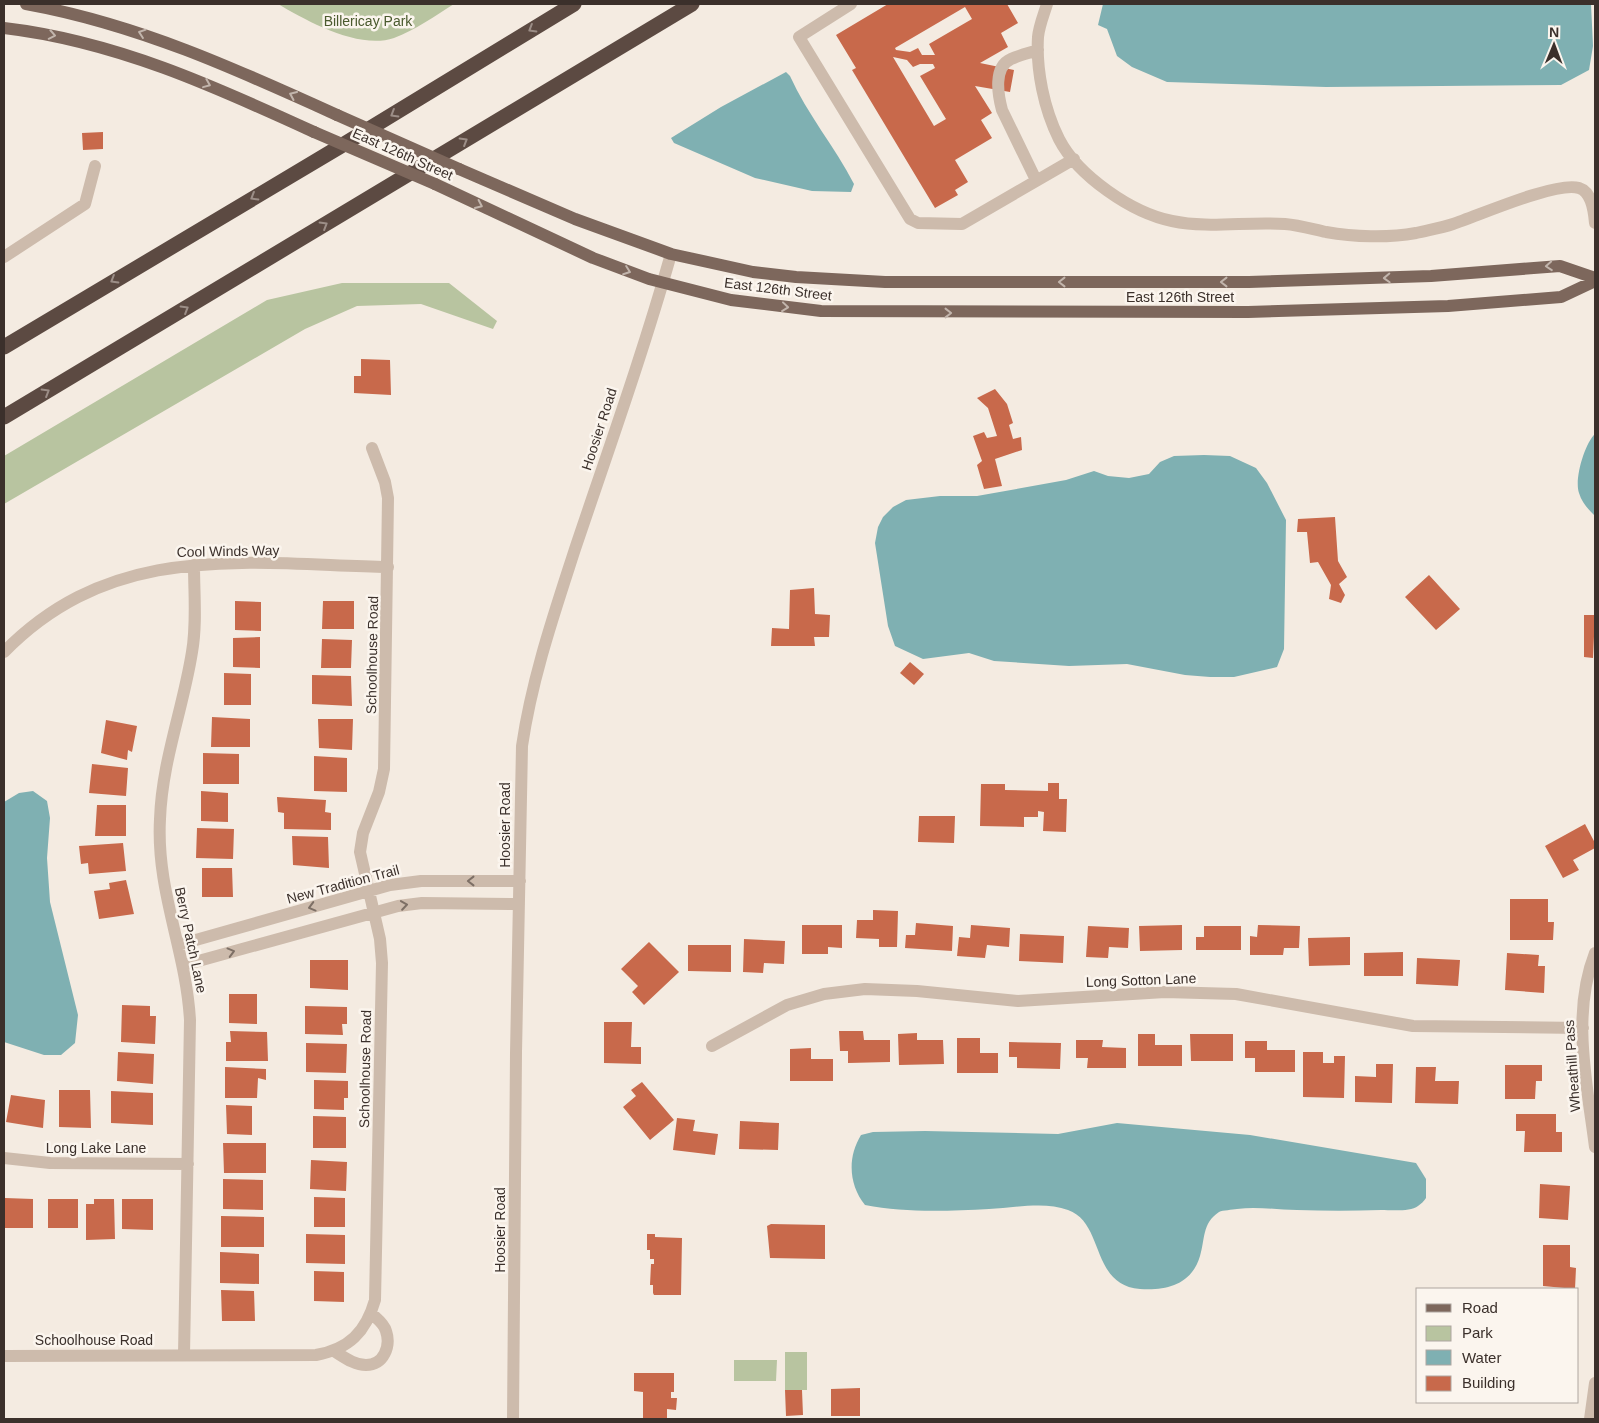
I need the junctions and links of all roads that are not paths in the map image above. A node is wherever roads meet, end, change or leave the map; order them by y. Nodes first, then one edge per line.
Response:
1 (26, 4) edge
2 (574, 4) edge
3 (692, 4) edge
4 (851, 4) edge
5 (1047, 4) edge
6 (4, 28) edge
7 (1038, 50) junction
8 (1074, 159) junction
9 (95, 166) dead end
10 (1036, 180) junction
11 (1595, 223) edge
12 (671, 254) junction
13 (4, 257) edge
14 (1595, 279) edge
15 (663, 284) junction
16 (4, 347) edge
17 (4, 417) edge
18 (372, 448) dead end
19 (194, 565) junction
20 (388, 567) junction
21 (4, 652) edge
22 (520, 881) junction
23 (368, 891) junction
24 (519, 904) junction
25 (374, 912) junction
26 (178, 944) junction
27 (1595, 953) edge
28 (184, 965) junction
29 (1582, 1028) junction
30 (712, 1046) dead end
31 (1595, 1147) edge
32 (4, 1158) edge
33 (188, 1164) junction
34 (371, 1313) junction
35 (334, 1351) junction
36 (184, 1355) junction
37 (4, 1356) edge
38 (1595, 1383) edge
39 (513, 1419) edge
40 (1590, 1419) edge

12 -> 1 main road, East 126th Street, bridge
2 -> 16 highway
17 -> 3 highway
4 - 10 street
5 - 7 street
6 -> 15 main road, East 126th Street, bridge
7 - 8 street
7 - 10 street
8 - 10 street
8 - 11 street
9 - 13 street
14 -> 12 main road, East 126th Street
12 - 15 street, Hoosier Road
15 -> 14 main road, East 126th Street
15 - 22 street, Hoosier Road
18 - 20 street, Schoolhouse Road
19 - 20 street, Cool Winds Way
19 - 21 street, Cool Winds Way
19 - 26 street, Berry Patch Lane
20 - 23 street, Schoolhouse Road
22 -> 23 street, New Tradition Trail
22 - 24 street, Hoosier Road
23 - 25 street, Schoolhouse Road
23 -> 26 street, New Tradition Trail
25 -> 24 street
24 - 39 street, Hoosier Road
28 -> 25 street
25 - 34 street, Schoolhouse Road
26 - 28 street, Berry Patch Lane
27 - 29 street, Wheathill Pass
28 - 33 street, Berry Patch Lane
29 - 30 street, Long Sotton Lane
29 - 31 street, Wheathill Pass
32 - 33 street, Long Lake Lane
33 - 36 street, Berry Patch Lane
34 - 35 street, Schoolhouse Road
34 - 35 street
35 - 36 street, Schoolhouse Road
36 - 37 street, Schoolhouse Road
38 - 40 street

